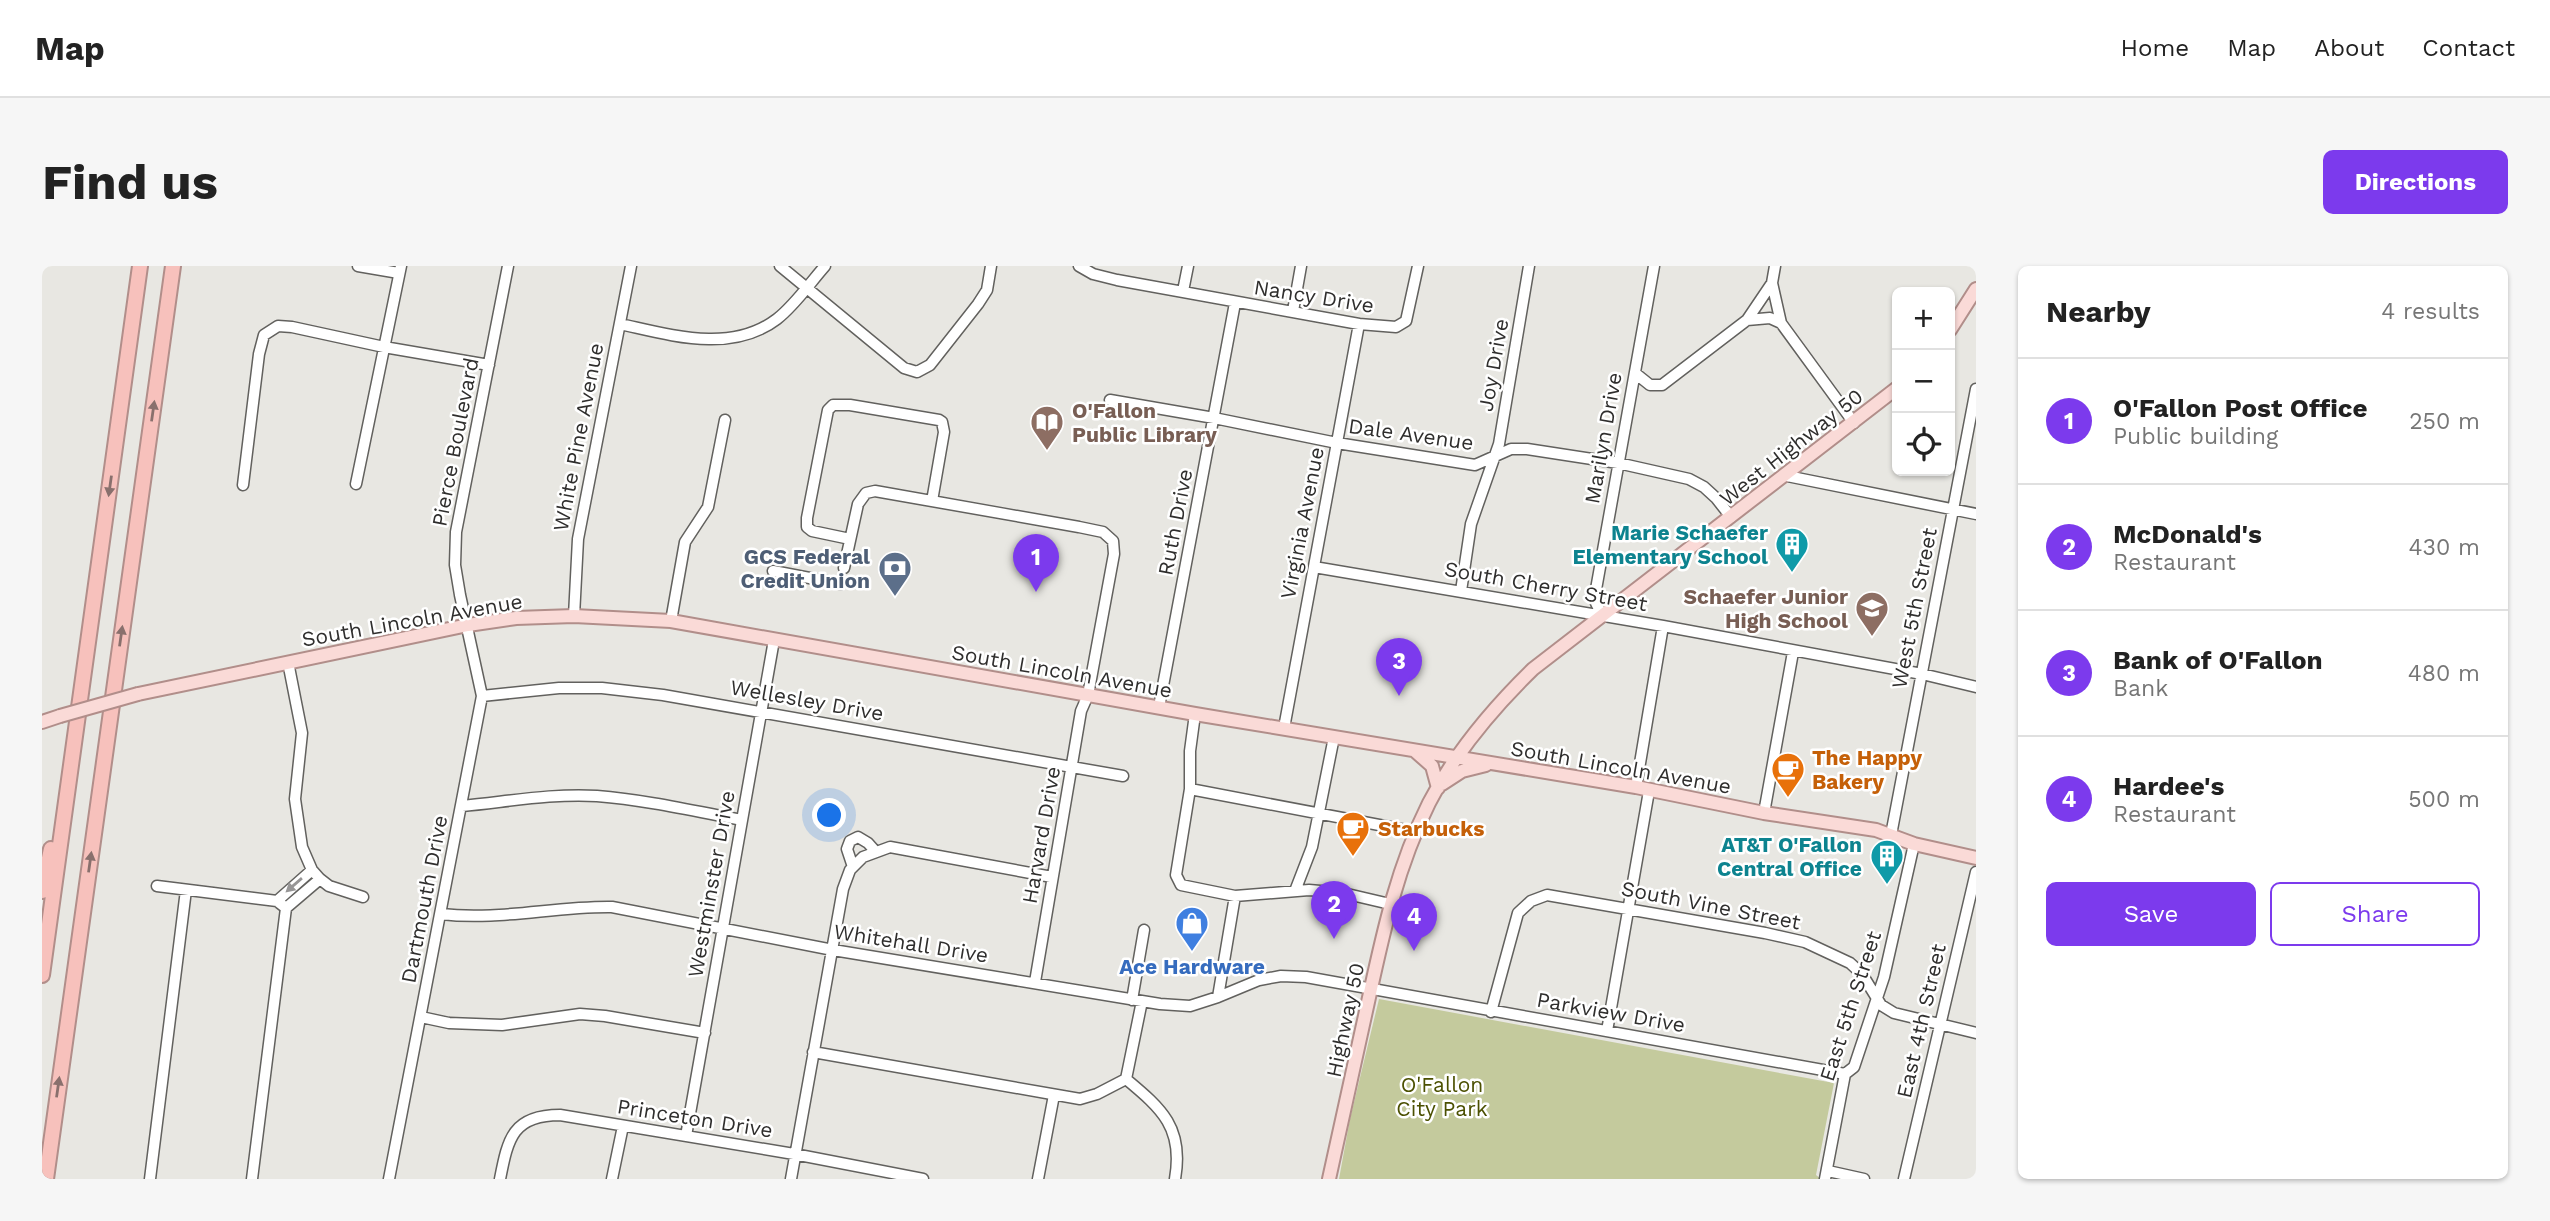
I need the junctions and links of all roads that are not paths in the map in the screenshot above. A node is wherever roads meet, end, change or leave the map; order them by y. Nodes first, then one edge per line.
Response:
1 (141, 266) edge
2 (173, 266) edge
3 (358, 266) edge
4 (508, 266) edge
5 (631, 266) edge
6 (780, 266) edge
7 (825, 266) edge
8 (991, 266) edge
9 (1079, 266) edge
10 (1188, 266) edge
11 (1301, 266) edge
12 (1418, 266) edge
13 (1529, 266) edge
14 (1654, 266) edge
15 (1775, 266) edge
16 (400, 270) edge
17 (1772, 283) junction
18 (807, 288) junction
19 (1976, 289) edge
20 (1183, 291) junction
21 (1235, 303) junction
22 (1293, 311) junction
23 (1747, 320) junction
24 (1955, 322) edge
25 (1781, 323) junction
26 (620, 324) junction
27 (1359, 324) junction
28 (384, 347) junction
29 (489, 365) junction
30 (1634, 373) junction
31 (1976, 389) edge
32 (1892, 392) edge
33 (1110, 400) dead end
34 (1214, 418) junction
35 (725, 420) dead end
36 (1854, 423) junction
37 (1337, 443) junction
38 (1493, 457) junction
39 (1618, 463) junction
40 (1787, 475) junction
41 (356, 484) dead end
42 (243, 485) dead end
43 (932, 501) junction
44 (1952, 509) junction
45 (1976, 514) edge
46 (1731, 517) junction
47 (850, 539) junction
48 (1314, 567) junction
49 (844, 568) dead end
50 (773, 571) dead end
51 (841, 584) dead end
52 (1461, 591) junction
53 (1602, 615) junction
54 (573, 616) junction
55 (671, 621) junction
56 (468, 625) junction
57 (1663, 626) junction
58 (774, 640) junction
59 (1793, 652) junction
60 (288, 662) junction
61 (1922, 674) junction
62 (1976, 687) edge
63 (482, 695) junction
64 (1087, 695) junction
65 (1159, 707) junction
66 (761, 710) junction
67 (1195, 713) junction
68 (42, 722) edge
69 (1284, 729) junction
70 (1334, 737) junction
71 (1413, 750) junction
72 (1457, 757) junction
73 (1497, 764) junction
74 (1073, 767) junction
75 (68, 776) junction
76 (1123, 776) dead end
77 (1438, 788) junction
78 (1189, 789) junction
79 (1643, 789) junction
80 (462, 806) junction
81 (1319, 812) junction
82 (1764, 813) junction
83 (742, 820) junction
84 (1416, 832) junction
85 (1891, 835) junction
86 (1914, 844) junction
87 (876, 852) junction
88 (1976, 859) edge
89 (853, 867) junction
90 (312, 870) junction
91 (1976, 872) edge
92 (1052, 877) junction
93 (320, 880) junction
94 (157, 886) dead end
95 (186, 890) junction
96 (42, 891) edge
97 (1295, 891) junction
98 (1235, 896) junction
99 (363, 897) dead end
100 (277, 901) junction
101 (1390, 904) junction
102 (286, 908) junction
103 (1630, 909) junction
104 (441, 914) junction
105 (723, 930) junction
106 (1144, 930) dead end
107 (833, 950) junction
108 (42, 975) edge
109 (1035, 982) junction
110 (1371, 988) junction
111 (1218, 997) junction
112 (1875, 998) junction
113 (1137, 1000) junction
114 (1491, 1012) junction
115 (421, 1017) junction
116 (1941, 1024) junction
117 (1607, 1031) junction
118 (705, 1033) junction
119 (1976, 1033) edge
120 (813, 1052) junction
121 (1845, 1074) junction
122 (1126, 1079) junction
123 (1054, 1095) junction
124 (623, 1126) junction
125 (686, 1136) junction
126 (794, 1154) junction
127 (1826, 1175) edge
128 (46, 1179) edge
129 (149, 1179) edge
130 (252, 1179) edge
131 (389, 1179) edge
132 (500, 1179) edge
133 (612, 1179) edge
134 (791, 1179) edge
135 (923, 1179) edge
136 (1038, 1179) edge
137 (1175, 1179) edge
138 (1329, 1179) edge
139 (1864, 1179) edge
140 (1904, 1179) edge

1 -> 75 highway
128 -> 2 highway
3 - 16 street
4 - 29 street, Pierce Boulevard
5 - 26 street, White Pine Avenue
6 - 18 street
7 - 18 street
8 - 18 street
9 - 20 street, Nancy Drive
10 - 20 street
11 - 22 street
12 - 27 street, Nancy Drive
13 - 38 street, Joy Drive
14 - 30 street, Marilyn Drive
15 - 17 street
16 - 28 street
17 - 23 street
17 - 25 street
18 - 26 street
19 - 24 main road
20 - 21 street, Nancy Drive
21 - 22 street, Nancy Drive
21 - 34 street, Ruth Drive
22 - 27 street, Nancy Drive
23 - 25 street
23 - 30 street
25 - 36 street
26 - 54 street, White Pine Avenue
27 - 37 street, Virginia Avenue
28 - 29 street
28 - 41 street
28 - 42 street
29 - 56 street, Pierce Boulevard
30 - 39 street, Marilyn Drive
31 - 44 street, West 5th Street
32 - 36 main road, West Highway 50
33 - 34 street, Dale Avenue
34 - 37 street, Dale Avenue
34 - 65 street, Ruth Drive
35 - 55 street
36 - 40 main road, West Highway 50
37 - 38 street, Dale Avenue
37 - 48 street, Virginia Avenue
38 - 39 street, Dale Avenue
38 - 52 street, Joy Drive
39 - 46 street, Dale Avenue
39 - 53 street, Marilyn Drive
40 - 44 street
40 - 46 main road, West Highway 50
43 - 47 street
43 - 47 street
43 - 64 street, Harvard Drive
44 - 45 street
44 - 61 street, West 5th Street
46 - 53 main road, West Highway 50
47 - 49 street
48 - 52 street, South Cherry Street
48 - 69 street, Virginia Avenue
50 - 51 street
52 - 53 street, South Cherry Street
53 - 57 street, South Cherry Street
53 - 72 main road, West Highway 50
54 - 55 main road, South Lincoln Avenue
54 - 56 main road, South Lincoln Avenue
55 - 58 main road, South Lincoln Avenue
56 - 60 main road, South Lincoln Avenue
56 - 63 street, Dartmouth Drive
57 - 59 street, South Cherry Street
57 - 79 street
58 - 64 main road, South Lincoln Avenue
58 - 66 street, Westminster Drive
59 - 61 street, South Cherry Street
59 - 82 street
60 - 68 main road, South Lincoln Avenue, bridge
60 - 90 street
61 - 62 street, South Cherry Street
61 - 85 street, West 5th Street
63 - 66 street, Wellesley Drive
63 - 80 street, Dartmouth Drive
64 - 65 main road, South Lincoln Avenue
64 - 74 street, Harvard Drive
65 - 67 main road, South Lincoln Avenue
66 - 74 street, Wellesley Drive
66 - 83 street, Westminster Drive
67 - 69 main road, South Lincoln Avenue
67 - 78 street
69 - 70 main road, South Lincoln Avenue
70 - 71 main road, South Lincoln Avenue
70 - 81 street
71 - 72 main road, South Lincoln Avenue
71 - 77 main road
72 - 73 main road, South Lincoln Avenue
72 - 77 main road, Highway 50
73 - 77 main road
73 - 79 main road, South Lincoln Avenue
74 - 76 street, Wellesley Drive
74 - 92 street, Harvard Drive
75 - 96 highway
75 - 108 highway
77 - 84 main road, Highway 50
78 - 81 street
78 - 98 street
79 - 82 main road, South Lincoln Avenue
79 - 103 street
80 - 83 street
80 - 104 street, Dartmouth Drive
81 - 84 street
81 - 97 street
82 - 85 main road, South Lincoln Avenue
83 - 105 street, Westminster Drive
84 - 101 main road, Highway 50
85 - 86 main road, South Lincoln Avenue
86 - 88 main road, South Lincoln Avenue
86 - 112 street, East 5th Street
87 - 89 street
87 - 89 street
87 - 92 street
89 - 107 street
90 - 93 street
90 -> 100 street
91 - 116 street, East 4th Street
92 - 109 street, Harvard Drive
93 - 99 street
93 - 102 street
94 - 95 street
95 - 100 street
95 - 129 street
97 - 98 street
97 - 101 street
98 - 111 street
100 - 102 street
101 - 110 main road, Highway 50
102 - 130 street
103 - 112 street, South Vine Street
103 - 114 street, South Vine Street
103 - 117 street
104 - 105 street, Whitehall Drive
104 - 115 street, Dartmouth Drive
105 - 107 street, Whitehall Drive
105 - 118 street, Westminster Drive
106 - 113 street
107 - 109 street, Whitehall Drive
107 - 120 street
109 - 113 street, Whitehall Drive
110 - 111 street, Whitehall Drive
110 - 114 street, Parkview Drive
110 - 138 main road, Highway 50
111 - 113 street, Whitehall Drive
112 - 116 street, South Vine Street
112 - 121 street, East 5th Street
113 - 122 street
114 - 117 street, Parkview Drive
115 - 118 street
115 - 131 street, Dartmouth Drive
116 - 119 street, South Vine Street
116 - 140 street, East 4th Street
117 - 121 street, Parkview Drive
118 - 125 street, Westminster Drive
120 - 123 street
120 - 126 street
121 - 127 street, East 5th Street
122 - 123 street
122 - 137 street
123 - 136 street
124 - 125 street, Princeton Drive
124 - 132 street, Princeton Drive
124 - 133 street
125 - 126 street, Princeton Drive
126 - 134 street
126 - 135 street, Princeton Drive
127 - 139 street

